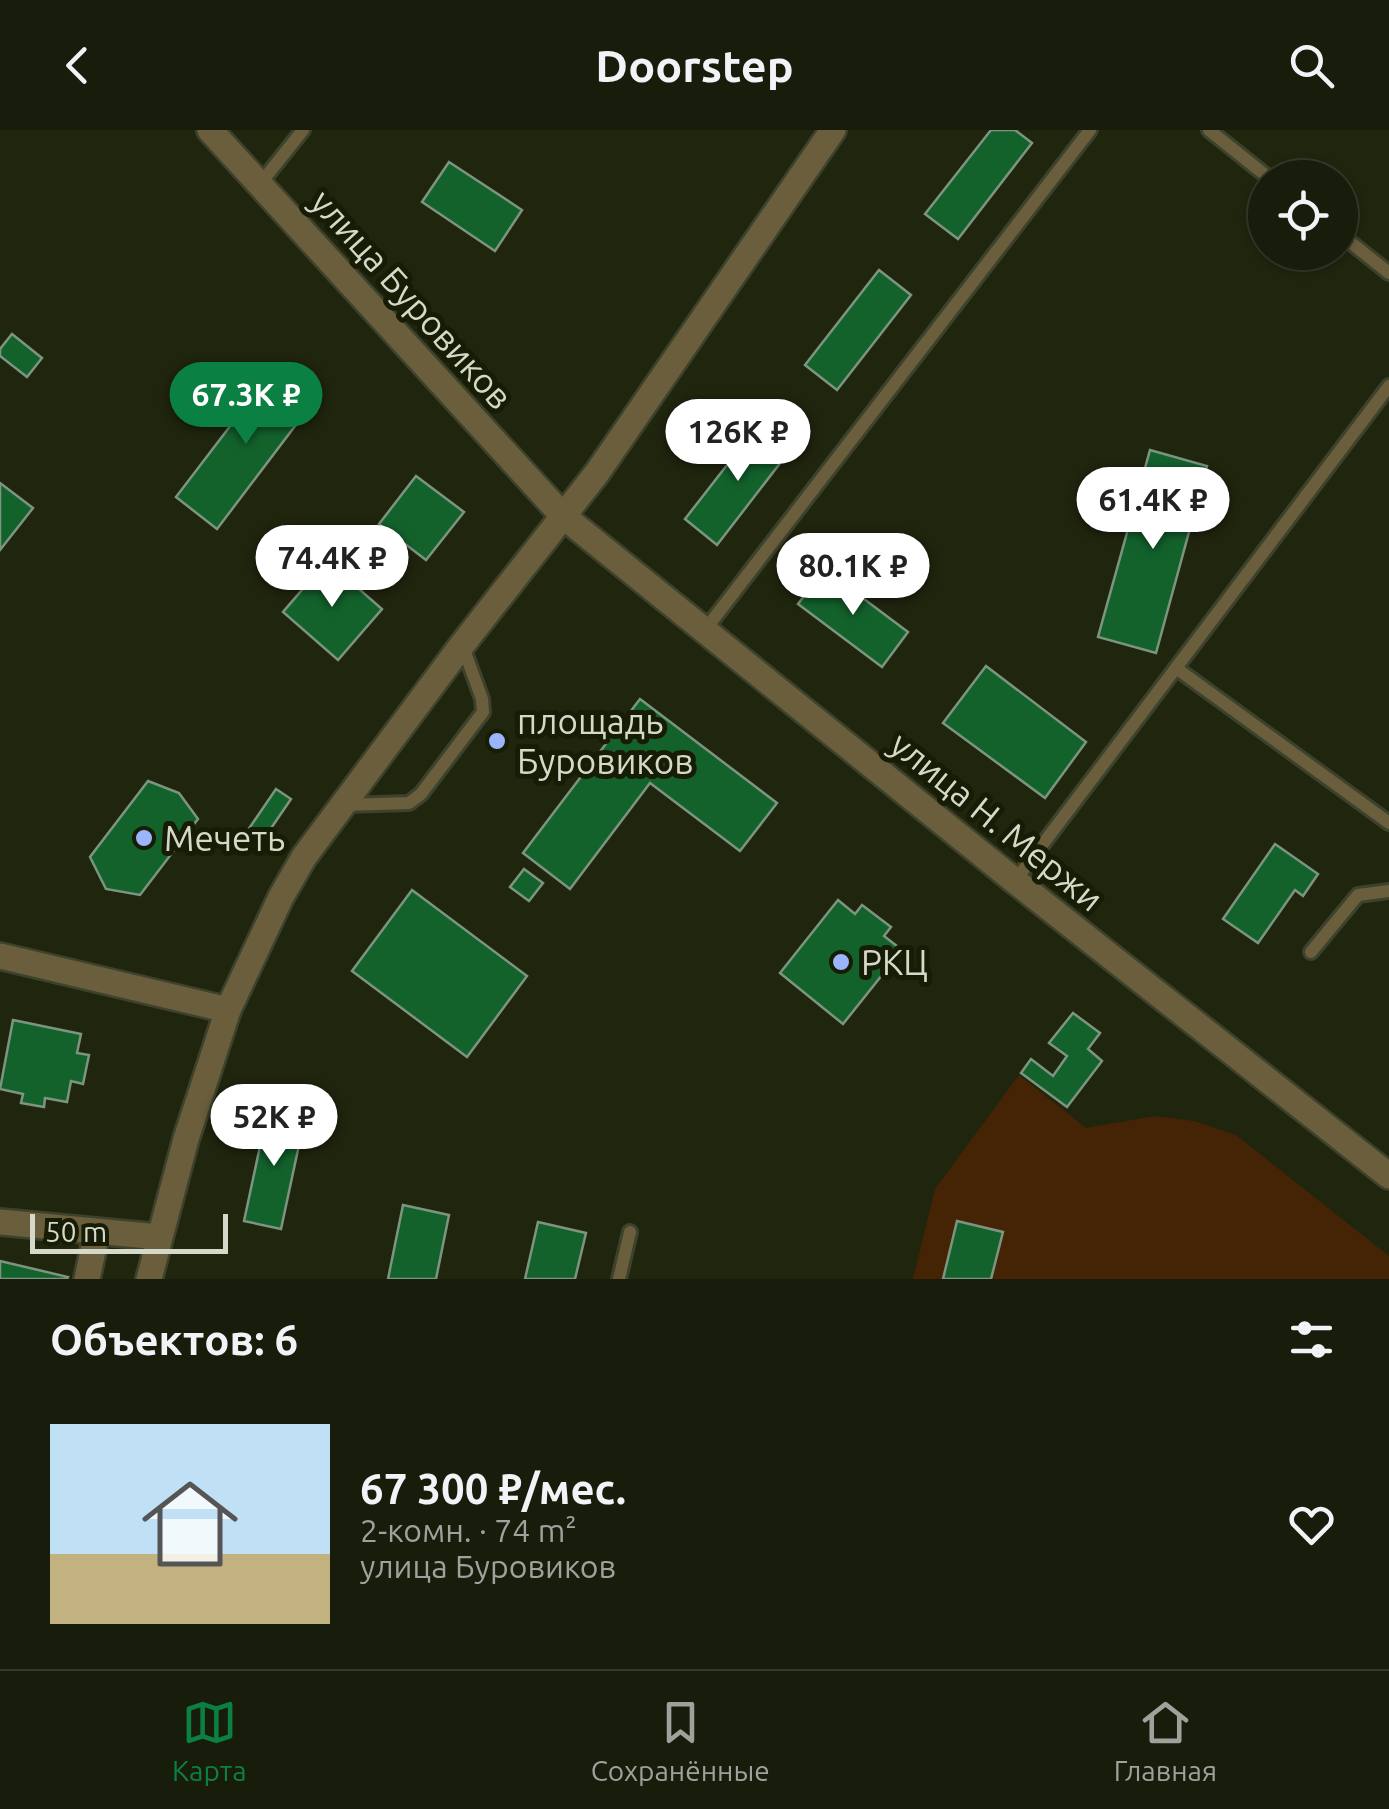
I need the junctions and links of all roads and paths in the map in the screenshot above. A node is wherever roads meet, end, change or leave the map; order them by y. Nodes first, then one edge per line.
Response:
1 (210, 130) edge
2 (303, 130) edge
3 (833, 130) edge
4 (1090, 130) edge
5 (1209, 130) edge
6 (1248, 161) edge
7 (260, 184) junction
8 (1358, 248) edge
9 (1389, 272) edge
10 (1389, 386) edge
11 (564, 516) junction
12 (705, 630) junction
13 (462, 645) junction
14 (1176, 668) junction
15 (341, 806) junction
16 (1389, 822) edge
17 (1015, 881) junction
18 (1389, 891) edge
19 (1311, 952) dead end
20 (0, 956) edge
21 (228, 1010) junction
22 (1389, 1176) edge
23 (0, 1222) edge
24 (97, 1232) junction
25 (630, 1232) dead end
26 (159, 1237) junction
27 (87, 1279) edge
28 (149, 1279) edge
29 (619, 1279) edge

1 - 7 street, улица Буровиков
2 - 7 lane
3 - 11 street
4 - 12 lane
5 - 6 lane
7 - 11 street, улица Буровиков
8 - 9 lane
10 - 14 lane
11 - 12 street, улица Н. Мержи
11 - 13 street
12 - 17 street, улица Н. Мержи
13 - 15 street
13 - 15 lane
14 - 16 lane
14 - 17 lane
15 - 21 street
17 - 22 street, улица Н. Мержи
18 - 19 lane
20 - 21 street
21 - 26 street
23 - 24 street
24 - 26 street
24 - 27 street
25 - 29 lane
26 - 28 street

